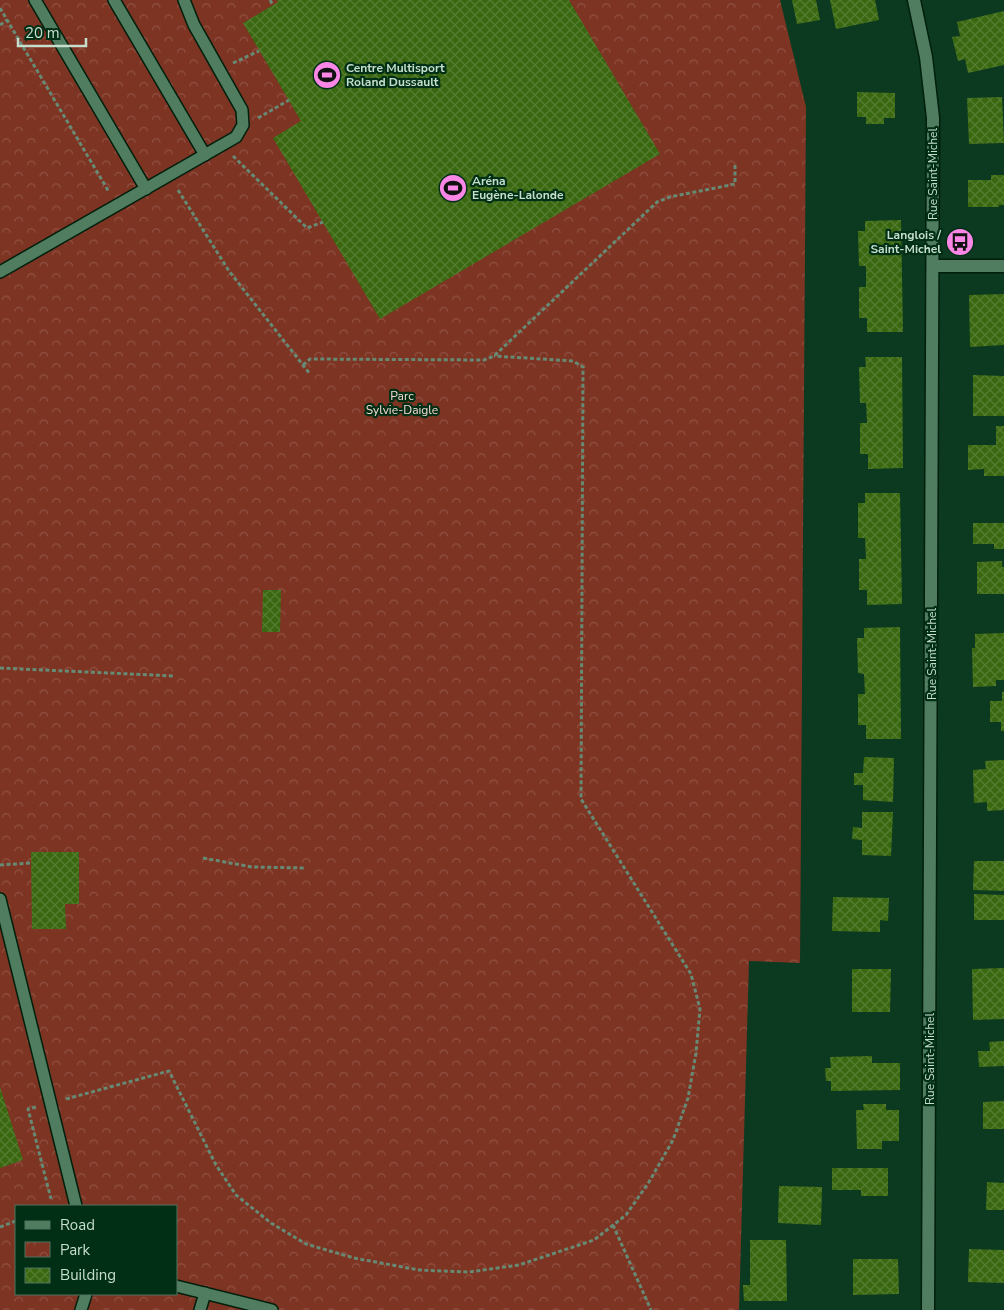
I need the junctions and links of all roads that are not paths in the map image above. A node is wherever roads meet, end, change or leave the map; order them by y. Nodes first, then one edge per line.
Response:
1 (35, 0) edge
2 (114, 0) edge
3 (184, 0) edge
4 (914, 0) edge
5 (205, 155) junction
6 (146, 189) junction
7 (933, 266) junction
8 (1004, 266) edge
9 (0, 272) edge
10 (0, 899) edge
11 (76, 1205) edge
12 (178, 1286) edge
13 (205, 1293) junction
14 (86, 1295) edge
15 (81, 1310) edge
16 (200, 1310) edge
17 (272, 1310) edge
18 (928, 1310) edge

1 - 6 lane
2 - 5 lane
3 - 5 lane
4 - 7 street, Rue Saint-Michel
5 - 6 lane
6 - 9 lane
7 - 8 street
7 - 18 street, Rue Saint-Michel
10 - 11 lane
12 - 13 lane
13 - 16 lane
13 - 17 lane
14 - 15 lane

